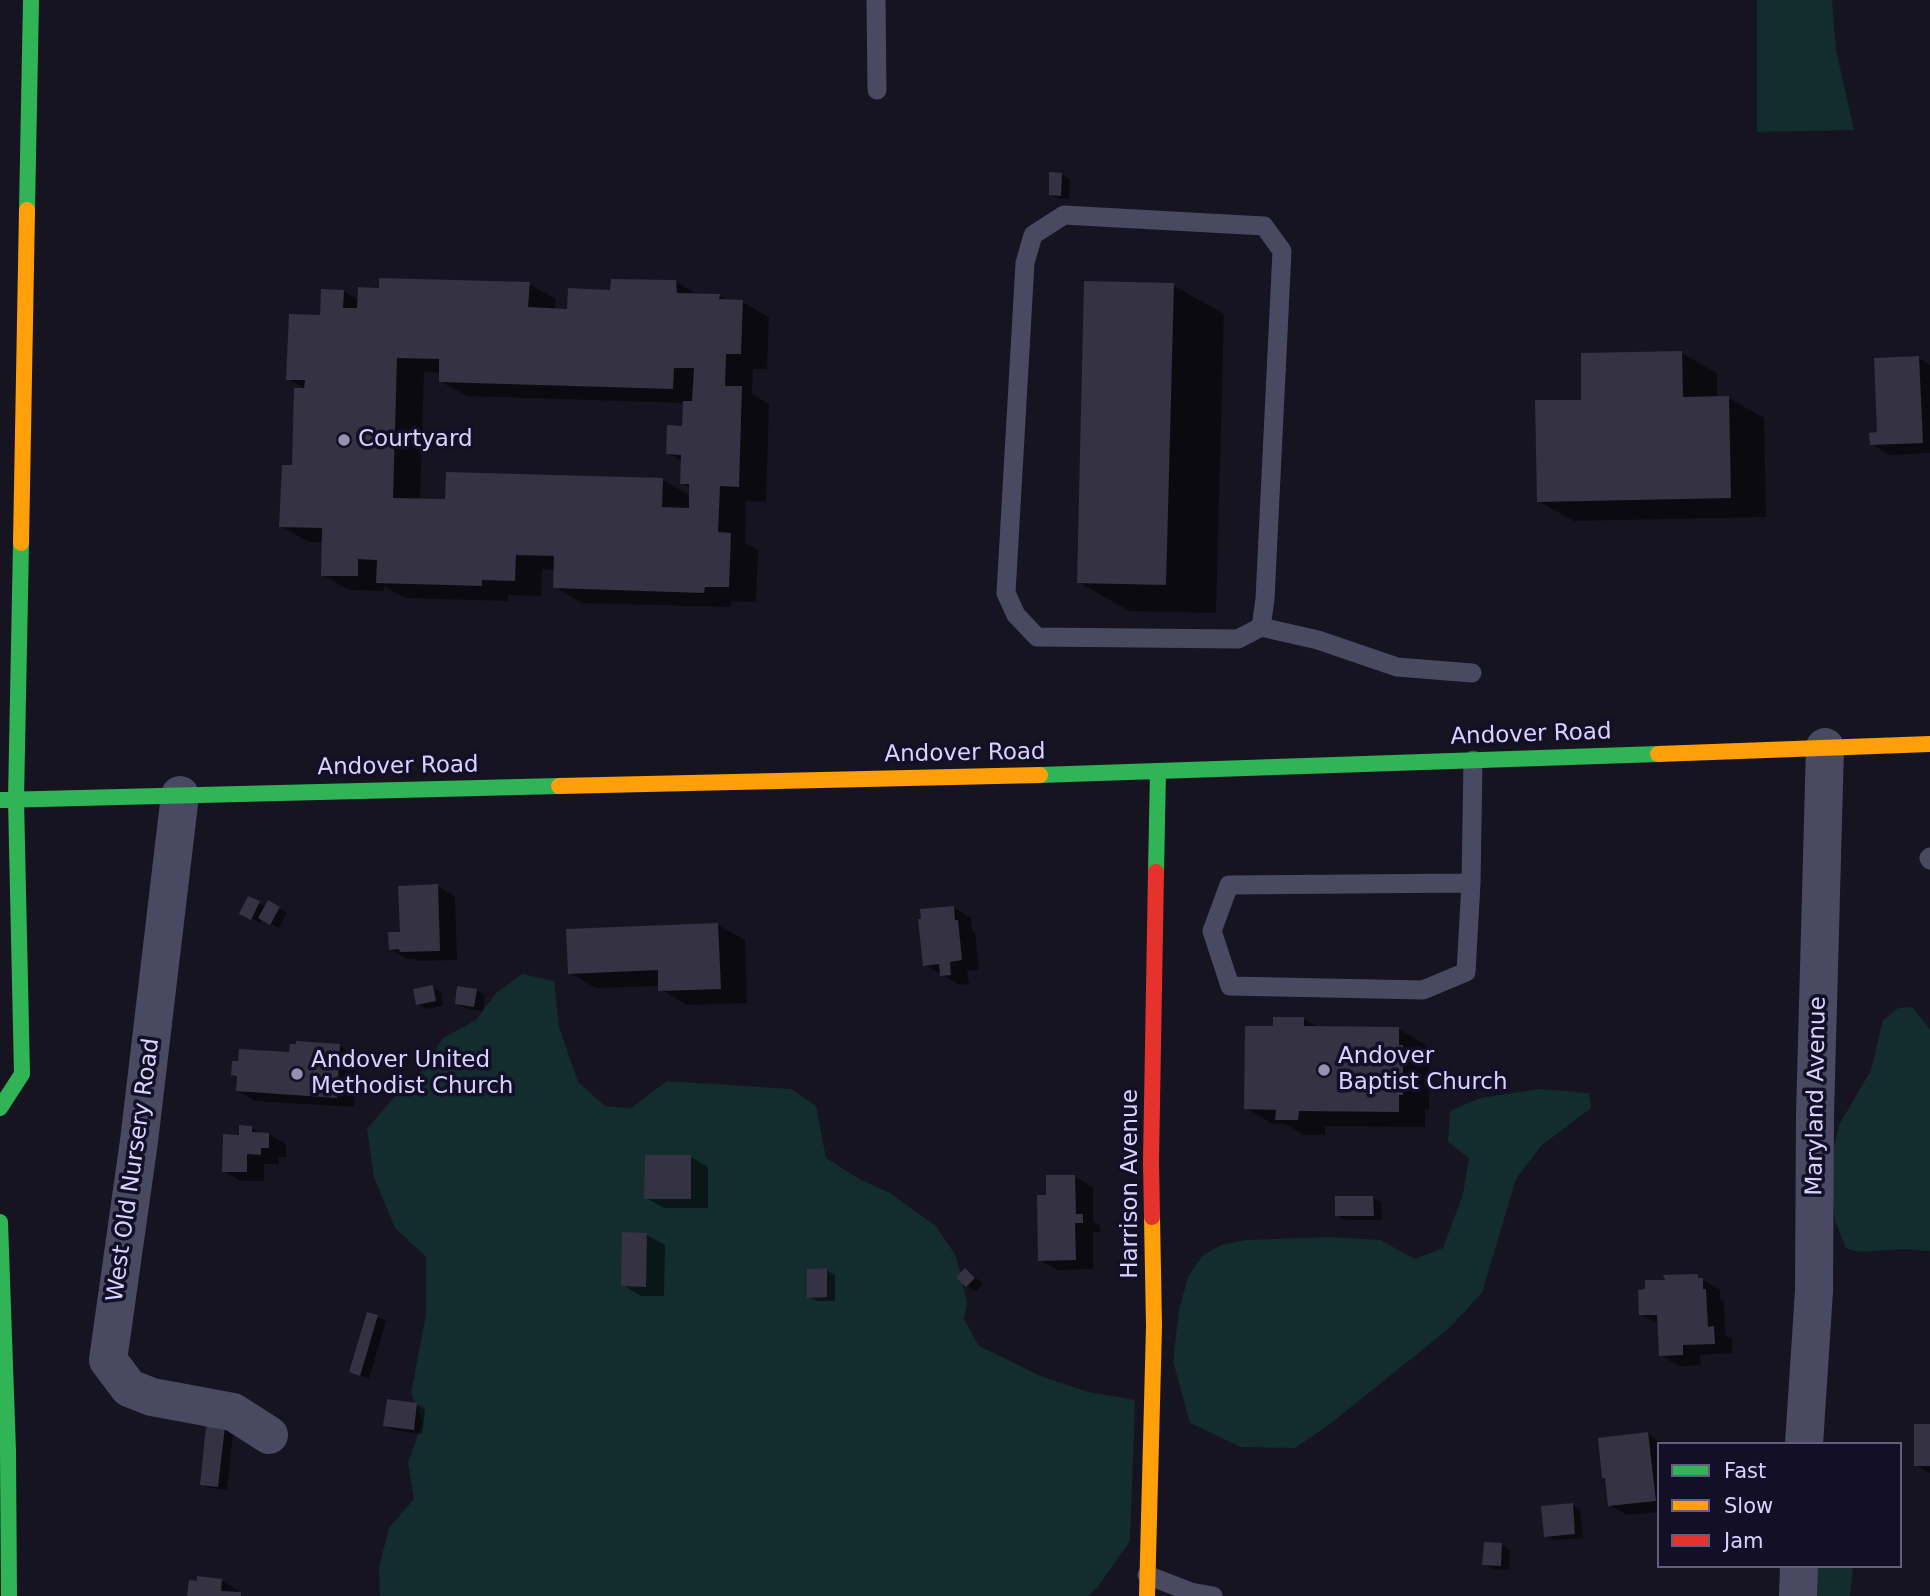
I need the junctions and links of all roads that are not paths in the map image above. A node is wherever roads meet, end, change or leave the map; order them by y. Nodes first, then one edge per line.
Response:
1 (31, 0) edge
2 (876, 0) edge
3 (877, 90) dead end
4 (1261, 627) junction
5 (1472, 673) dead end
6 (1930, 744) edge
7 (1825, 747) junction
8 (1473, 760) junction
9 (1158, 772) junction
10 (180, 795) junction
11 (8, 800) edge
12 (1471, 883) junction
13 (0, 1108) edge
14 (0, 1222) edge
15 (269, 1435) dead end
16 (1804, 1442) edge
17 (4, 1452) edge
18 (1799, 1568) edge
19 (1147, 1575) junction
20 (9, 1596) edge
21 (1147, 1596) edge
22 (1213, 1596) edge
23 (1798, 1596) edge

1 - 11 street
2 - 3 lane
4 - 4 lane
4 - 5 lane
6 - 7 street, Andover Road
7 - 8 street, Andover Road
7 - 16 street, Maryland Avenue
8 - 9 street, Andover Road
8 - 12 lane
9 - 10 street, Andover Road
9 - 19 street, Harrison Avenue
10 - 11 street, Andover Road
10 - 15 street, West Old Nursery Road
11 - 13 street
12 - 12 lane
14 - 17 street
17 - 20 street
18 - 23 street
19 - 21 street, Harrison Avenue
19 - 22 lane

